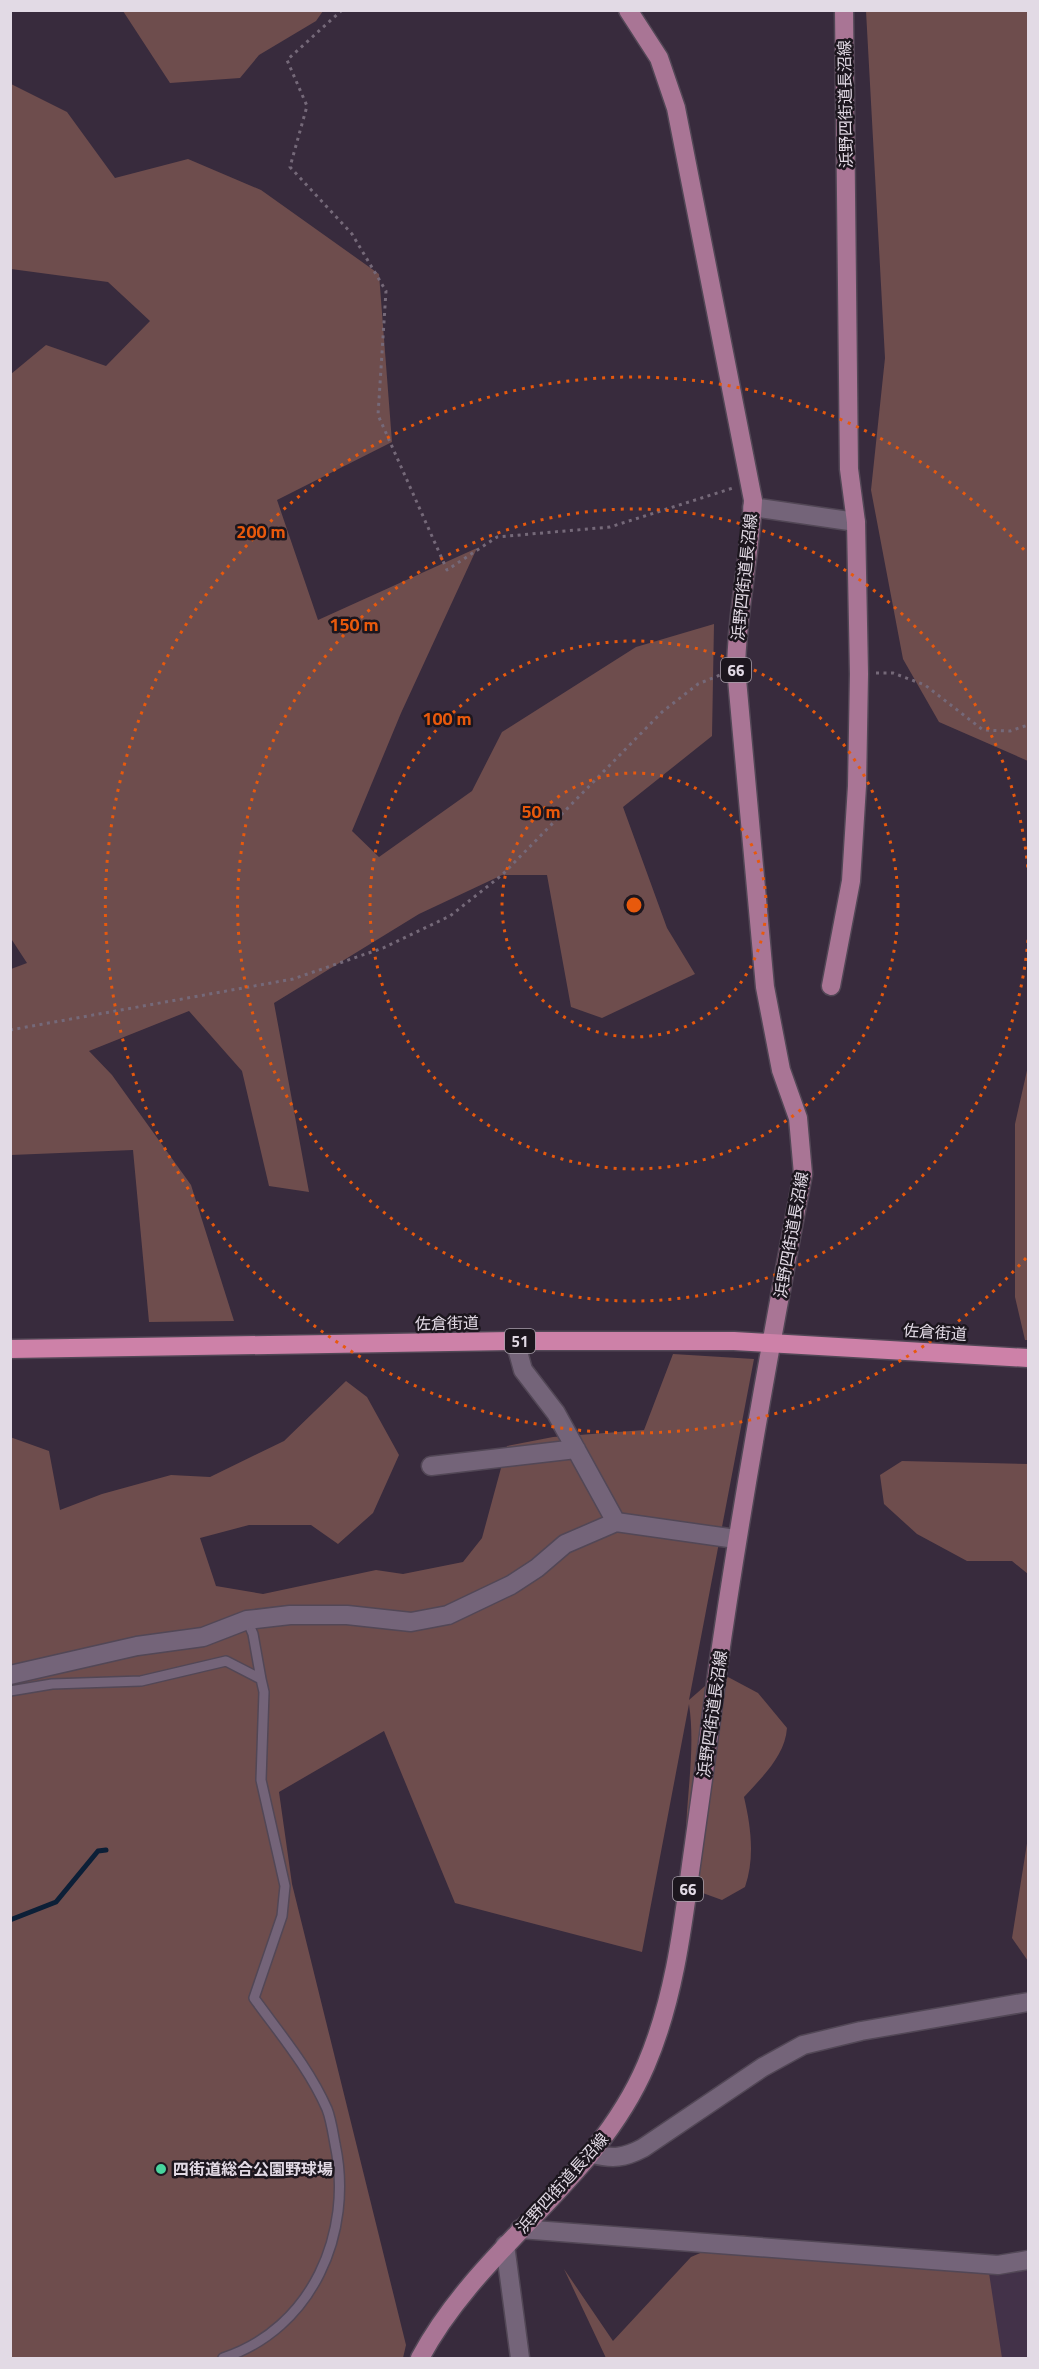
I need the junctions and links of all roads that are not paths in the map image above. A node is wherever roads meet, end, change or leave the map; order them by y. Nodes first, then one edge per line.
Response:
1 (628, 10) edge
2 (843, 10) edge
3 (752, 507) junction
4 (856, 522) junction
5 (831, 986) dead end
6 (515, 1341) junction
7 (774, 1342) junction
8 (10, 1349) edge
9 (1029, 1358) edge
10 (576, 1449) junction
11 (431, 1466) dead end
12 (616, 1522) junction
13 (736, 1539) junction
14 (247, 1620) junction
15 (10, 1675) edge
16 (261, 1679) junction
17 (10, 1691) edge
18 (1029, 2001) edge
19 (592, 2154) junction
20 (520, 2229) junction
21 (505, 2245) junction
22 (1029, 2260) edge
23 (224, 2358) edge
24 (420, 2358) edge
25 (520, 2358) edge

1 - 3 main road, 浜野四街道長沼線 / 66
2 - 4 main road, 浜野四街道長沼線
3 - 4 street
3 - 7 main road, 浜野四街道長沼線 / 66
4 - 5 main road, 浜野四街道長沼線
6 - 7 highway, 佐倉街道 / 51
6 - 8 highway, 佐倉街道 / 51
6 - 10 street
7 - 9 highway, 佐倉街道 / 51
7 - 13 main road, 浜野四街道長沼線 / 66
10 - 11 street
10 - 12 street
12 - 13 street
12 - 14 street
13 - 19 main road, 浜野四街道長沼線 / 66
14 - 15 street
14 - 16 lane
16 - 17 lane
16 - 23 lane
18 - 19 street
19 - 20 main road, 浜野四街道長沼線 / 66
20 - 21 main road, 浜野四街道長沼線 / 66
20 - 22 street
21 - 24 main road, 浜野四街道長沼線 / 66
21 - 25 street

